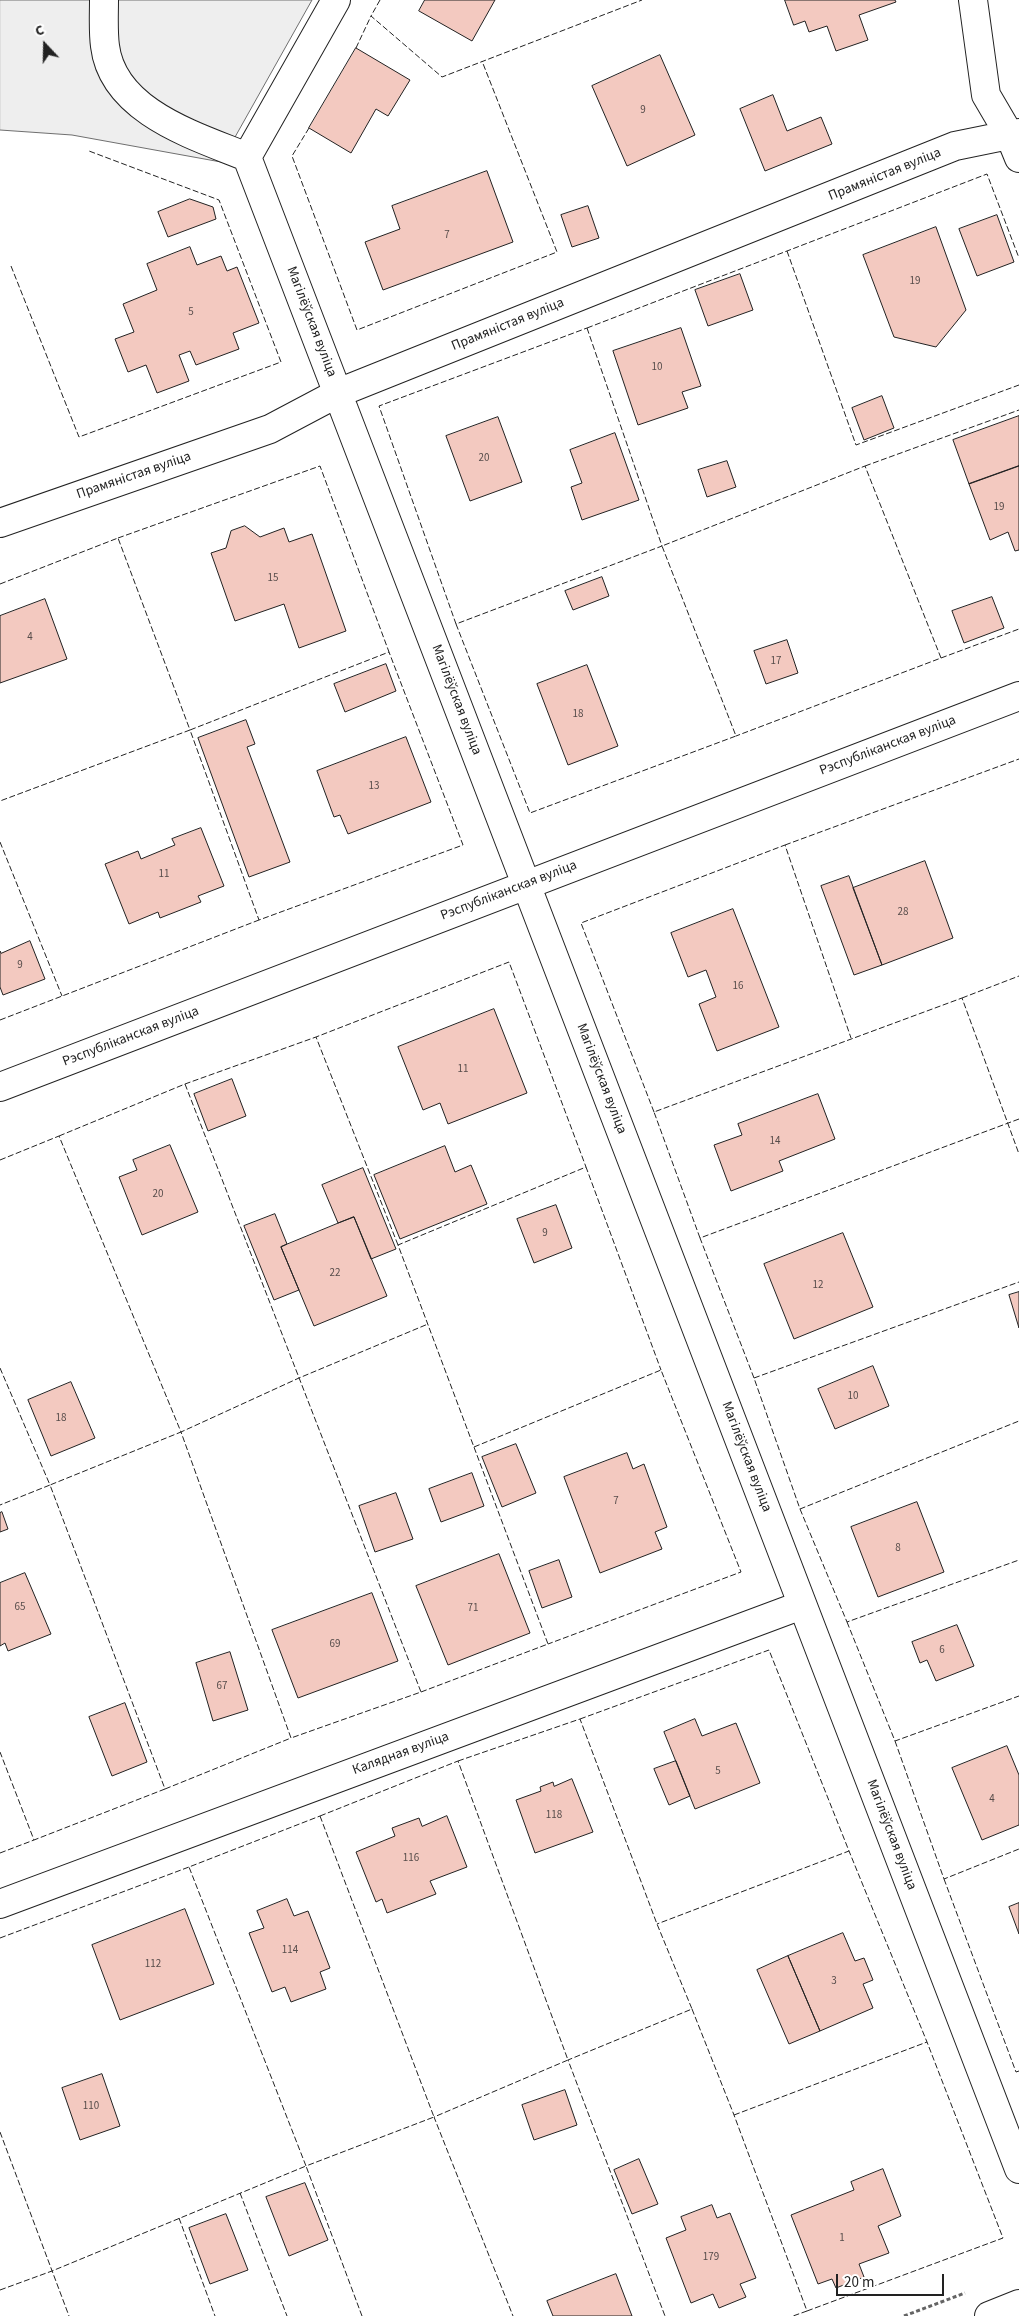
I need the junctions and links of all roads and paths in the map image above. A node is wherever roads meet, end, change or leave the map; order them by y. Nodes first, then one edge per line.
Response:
1 (104, 0) edge
2 (336, 0) edge
3 (973, 0) edge
4 (1016, 142) edge
5 (247, 157) junction
6 (338, 393) junction
7 (0, 523) edge
8 (1019, 696) edge
9 (527, 885) junction
10 (0, 1087) edge
11 (802, 1604) junction
12 (0, 1904) edge
13 (1019, 2169) edge
14 (966, 2292) dead end
15 (1019, 2304) edge
16 (904, 2316) edge
17 (988, 2316) edge

1 - 5 street
2 - 5 street
3 - 4 street
4 - 6 street, Прамяністая вуліца
5 - 6 street, Магілёўская вуліца
6 - 7 street, Прамяністая вуліца
6 - 9 street, Магілёўская вуліца
8 - 9 street, Рэспубліканская вуліца
9 - 10 street, Рэспубліканская вуліца
9 - 11 street, Магілёўская вуліца
11 - 12 street, Калядная вуліца
11 - 13 street, Магілёўская вуліца
14 - 16 path
15 - 17 street

